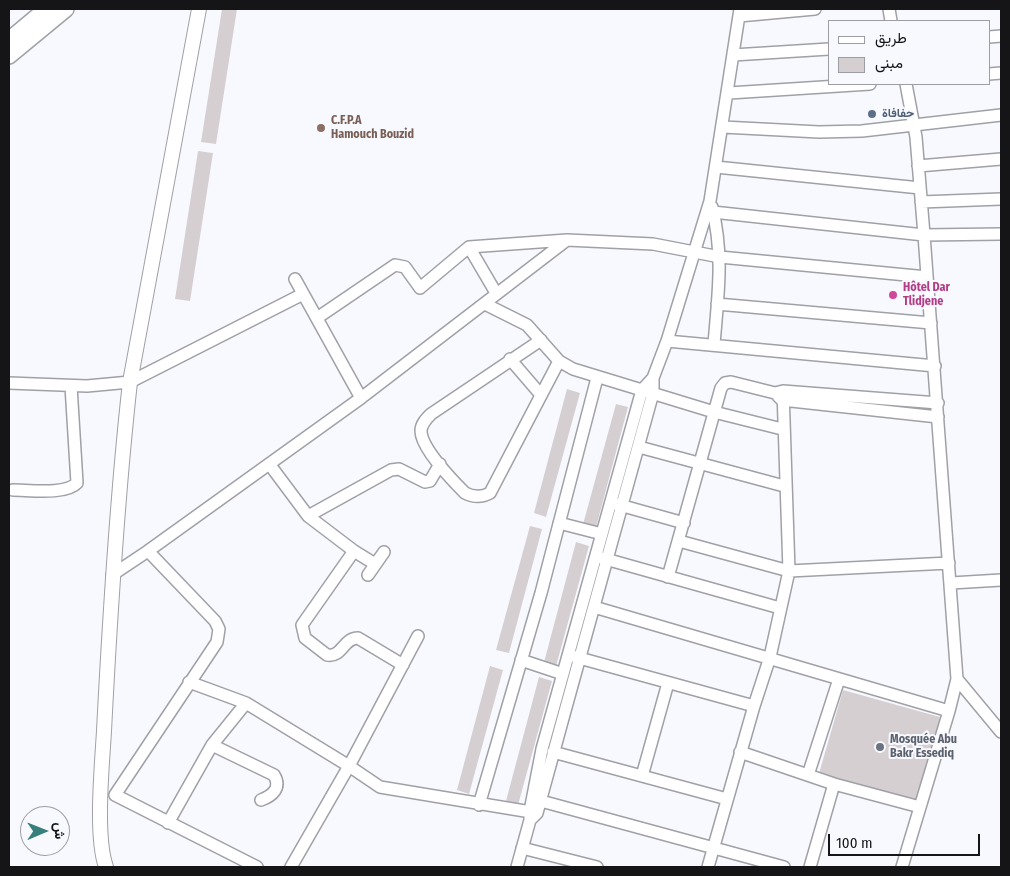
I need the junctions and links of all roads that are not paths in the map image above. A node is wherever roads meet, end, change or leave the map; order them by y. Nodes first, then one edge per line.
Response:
1 (199, 9) edge
2 (815, 9) edge
3 (56, 10) edge
4 (739, 12) edge
5 (9, 40) edge
6 (828, 49) edge
7 (734, 55) junction
8 (9, 56) edge
9 (854, 85) edge
10 (906, 85) edge
11 (728, 93) junction
12 (1001, 115) edge
13 (913, 124) junction
14 (723, 127) junction
15 (1001, 159) edge
16 (918, 166) junction
17 (716, 167) junction
18 (920, 188) junction
19 (1001, 199) edge
20 (921, 202) junction
21 (712, 207) junction
22 (1001, 234) edge
23 (924, 235) junction
24 (567, 240) junction
25 (468, 247) junction
26 (696, 252) junction
27 (720, 257) junction
28 (927, 277) junction
29 (294, 279) dead end
30 (496, 293) junction
31 (303, 294) junction
32 (485, 304) junction
33 (717, 304) junction
34 (317, 318) junction
35 (931, 323) junction
36 (541, 340) junction
37 (667, 341) junction
38 (714, 344) junction
39 (510, 359) junction
40 (559, 361) junction
41 (935, 366) junction
42 (597, 378) junction
43 (130, 382) junction
44 (9, 383) edge
45 (71, 386) junction
46 (648, 392) junction
47 (541, 395) junction
48 (780, 395) junction
49 (361, 398) junction
50 (938, 403) junction
51 (714, 412) junction
52 (938, 417) junction
53 (782, 428) junction
54 (639, 447) junction
55 (440, 464) junction
56 (270, 465) junction
57 (702, 465) junction
58 (784, 486) junction
59 (13, 490) dead end
60 (616, 504) junction
61 (308, 516) junction
62 (559, 523) junction
63 (684, 523) junction
64 (602, 534) junction
65 (679, 541) junction
66 (148, 551) junction
67 (354, 551) junction
68 (384, 552) dead end
69 (596, 556) junction
70 (608, 561) junction
71 (949, 563) junction
72 (375, 564) junction
73 (789, 571) junction
74 (112, 575) junction
75 (368, 575) dead end
76 (668, 577) junction
77 (1001, 580) edge
78 (951, 583) junction
79 (594, 607) junction
80 (780, 608) junction
81 (418, 636) dead end
82 (573, 657) junction
83 (770, 657) junction
84 (521, 660) junction
85 (403, 665) junction
86 (563, 674) junction
87 (839, 679) junction
88 (957, 679) junction
89 (189, 682) junction
90 (668, 683) junction
91 (246, 703) junction
92 (754, 706) junction
93 (949, 712) junction
94 (1001, 732) edge
95 (212, 744) junction
96 (553, 752) junction
97 (740, 752) junction
98 (349, 766) junction
99 (808, 775) junction
100 (642, 776) junction
101 (834, 784) junction
102 (101, 786) junction
103 (115, 795) junction
104 (727, 798) junction
105 (261, 800) dead end
106 (541, 801) junction
107 (479, 805) junction
108 (920, 807) junction
109 (532, 815) junction
110 (168, 823) junction
111 (714, 847) junction
112 (522, 848) junction
113 (103, 863) edge
114 (257, 867) edge
115 (291, 867) edge
116 (517, 867) edge
117 (598, 867) edge
118 (708, 867) edge
119 (784, 867) edge
120 (810, 867) edge
121 (902, 867) edge

1 - 43 street
2 - 4 street
3 - 5 main road
3 - 8 main road
4 - 7 street
6 - 7 street
7 - 11 street
9 - 11 street
10 - 13 street
11 - 14 street
12 - 13 street
13 - 14 street
13 - 16 street
14 - 17 street
15 - 16 street
16 - 18 street
17 - 18 street
17 - 21 street
18 - 20 street
19 - 20 street
20 - 23 street
21 - 23 street
21 - 26 street
21 - 27 street
22 - 23 street
23 - 28 street
24 - 25 street
24 - 26 street
24 - 30 street
25 - 30 street
25 - 34 street
26 - 27 street
26 - 37 street
27 - 28 street
27 - 33 street
28 - 35 street
29 - 31 street
30 - 32 street
31 - 34 street
31 - 43 street
32 - 36 street
32 - 49 street
33 - 35 street
33 - 38 street
34 - 49 street
35 - 41 street
36 - 39 street
36 - 40 street
37 - 38 street
37 - 46 street
38 - 41 street
39 - 47 street
39 - 55 street
40 - 42 street
40 - 47 street
41 - 50 street
42 - 46 street
42 - 62 street
43 - 45 street
43 - 74 street
44 - 45 street
45 - 59 street
46 - 51 street
46 - 54 street
46 - 60 street
47 - 55 street
48 - 50 street
48 - 51 street
48 - 52 street
48 - 53 street
49 - 56 street
50 - 52 street
51 - 53 street
51 - 57 street
52 - 71 street
53 - 58 street
54 - 57 street
54 - 60 street
55 - 61 street
56 - 61 street
56 - 66 street
57 - 58 street
57 - 63 street
58 - 73 street
60 - 63 street
60 - 64 street
60 - 70 street
61 - 67 street
62 - 64 street
62 - 84 street
63 - 65 street
64 - 69 street
65 - 73 street
65 - 76 street
66 - 74 street
66 - 89 street
67 - 72 street
67 - 85 street
68 - 72 street
69 - 70 street
69 - 82 street
70 - 76 street
70 - 79 street
71 - 73 street
71 - 78 street
72 - 75 street
73 - 80 street
74 - 102 street
76 - 80 street
77 - 78 street
78 - 88 street
79 - 82 street
79 - 83 street
80 - 83 street
81 - 85 street
82 - 86 street
82 - 90 street
82 - 96 street
83 - 87 street
83 - 92 street
84 - 86 street
84 - 107 street
85 - 98 street
86 - 109 street
87 - 93 street
87 - 99 street
88 - 93 street
88 - 94 street
89 - 91 street
89 - 103 street
90 - 92 street
90 - 100 street
91 - 95 street
91 - 98 street
92 - 97 street
93 - 108 street
95 - 105 street
95 - 110 street
96 - 100 street
96 - 106 street
97 - 99 street
97 - 104 street
98 - 107 street
98 - 115 street
99 - 101 street
100 - 104 street
101 - 108 street
101 - 120 street
102 - 103 street
102 - 113 street
103 - 110 street
104 - 111 street
106 - 109 street
106 - 111 street
107 - 109 street
108 - 121 street
109 - 112 street
110 - 114 street
111 - 118 street
111 - 119 street
112 - 116 street
112 - 117 street

